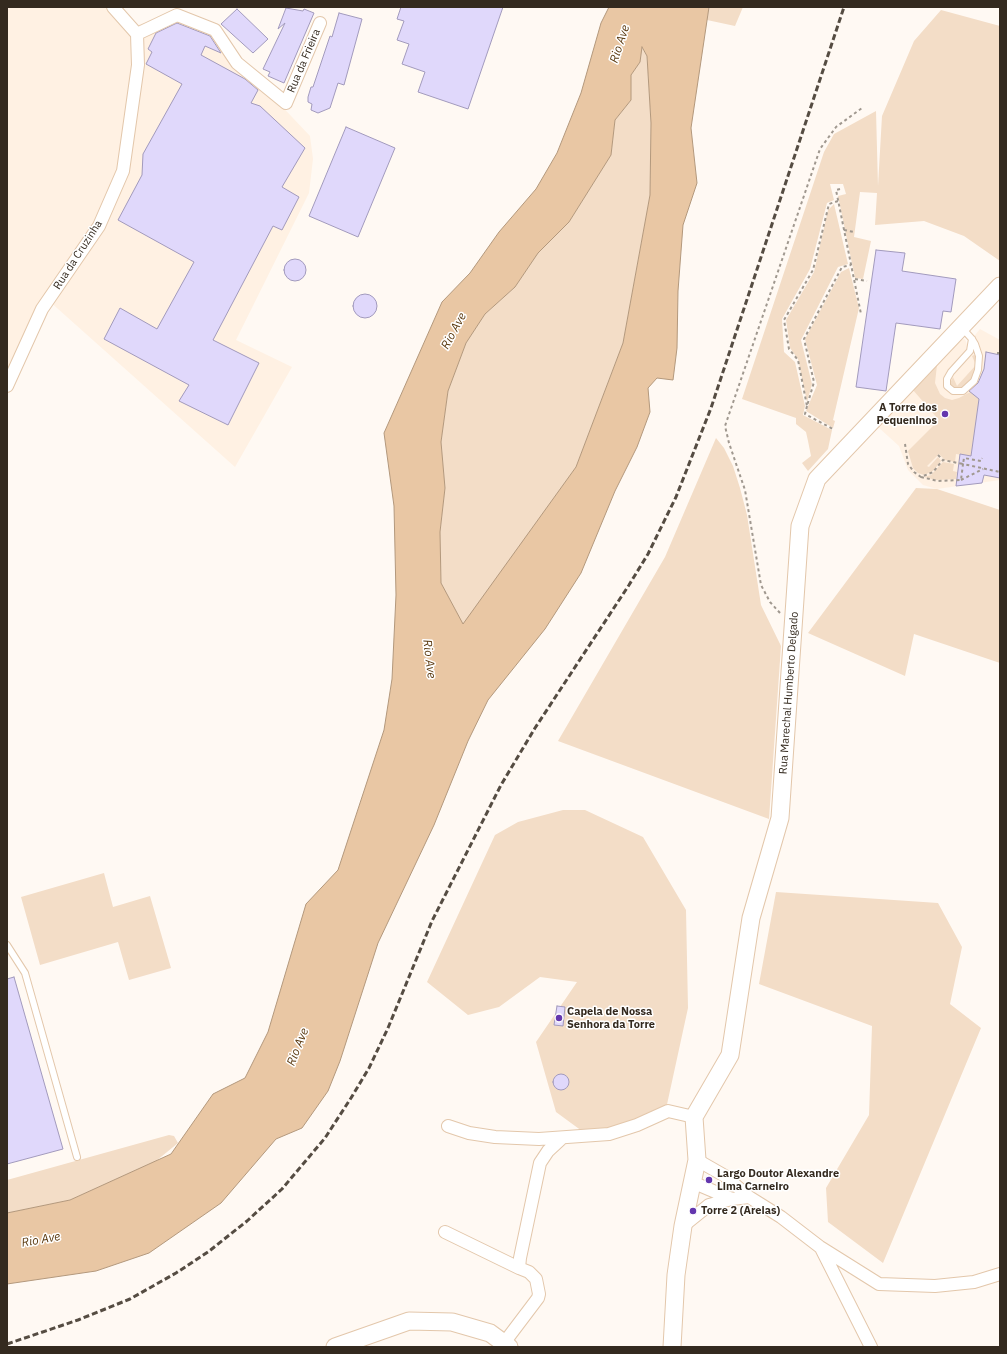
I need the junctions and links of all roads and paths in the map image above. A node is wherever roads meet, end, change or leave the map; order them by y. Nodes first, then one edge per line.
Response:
1 (113, 7) edge
2 (320, 23) dead end
3 (137, 34) junction
4 (862, 108) dead end
5 (840, 189) dead end
6 (838, 201) junction
7 (844, 230) junction
8 (854, 232) dead end
9 (851, 265) junction
10 (854, 279) junction
11 (867, 281) dead end
12 (1000, 286) edge
13 (861, 314) dead end
14 (966, 333) junction
15 (7, 386) edge
16 (807, 406) junction
17 (833, 428) dead end
18 (905, 444) dead end
19 (938, 455) dead end
20 (982, 458) dead end
21 (943, 460) junction
22 (963, 464) junction
23 (984, 469) junction
24 (1000, 472) edge
25 (921, 477) junction
26 (961, 480) junction
27 (794, 615) junction
28 (7, 945) edge
29 (694, 1117) junction
30 (448, 1126) dead end
31 (562, 1138) junction
32 (77, 1157) dead end
33 (697, 1160) junction
34 (692, 1182) junction
35 (750, 1198) junction
36 (732, 1199) junction
37 (683, 1226) junction
38 (446, 1232) dead end
39 (820, 1247) junction
40 (851, 1266) junction
41 (519, 1268) junction
42 (1000, 1274) edge
43 (837, 1282) junction
44 (506, 1345) edge
45 (335, 1347) edge
46 (672, 1347) edge
47 (871, 1347) edge

1 - 3 street
2 - 3 street, Rua da Frieira
3 - 15 street, Rua da Cruzinha
4 - 27 path
5 - 6 path
6 - 7 path
6 - 16 path
7 - 8 path
7 - 9 path
9 - 10 path
9 - 16 path
10 - 11 path
10 - 13 path
12 - 14 street, Rua Marechal Humberto Delgado
14 - 14 lane
14 - 27 street, Rua Marechal Humberto Delgado
16 - 17 path
18 - 25 path
19 - 21 path
20 - 22 path
21 - 22 path
21 - 25 path
22 - 23 path
22 - 26 path
23 - 24 path
23 - 26 path
25 - 26 path
27 - 29 street, Rua Marechal Humberto Delgado
28 - 32 lane
29 - 31 street
29 - 33 street
30 - 31 street
31 - 41 street
33 - 34 street
33 - 35 street
34 - 36 street
34 - 37 street
35 - 36 street
35 - 39 street
36 - 37 street
37 - 46 street
38 - 41 street
39 - 40 street
39 - 43 street
40 - 42 street
40 - 43 street
41 - 44 street
43 - 47 street
44 - 45 street

